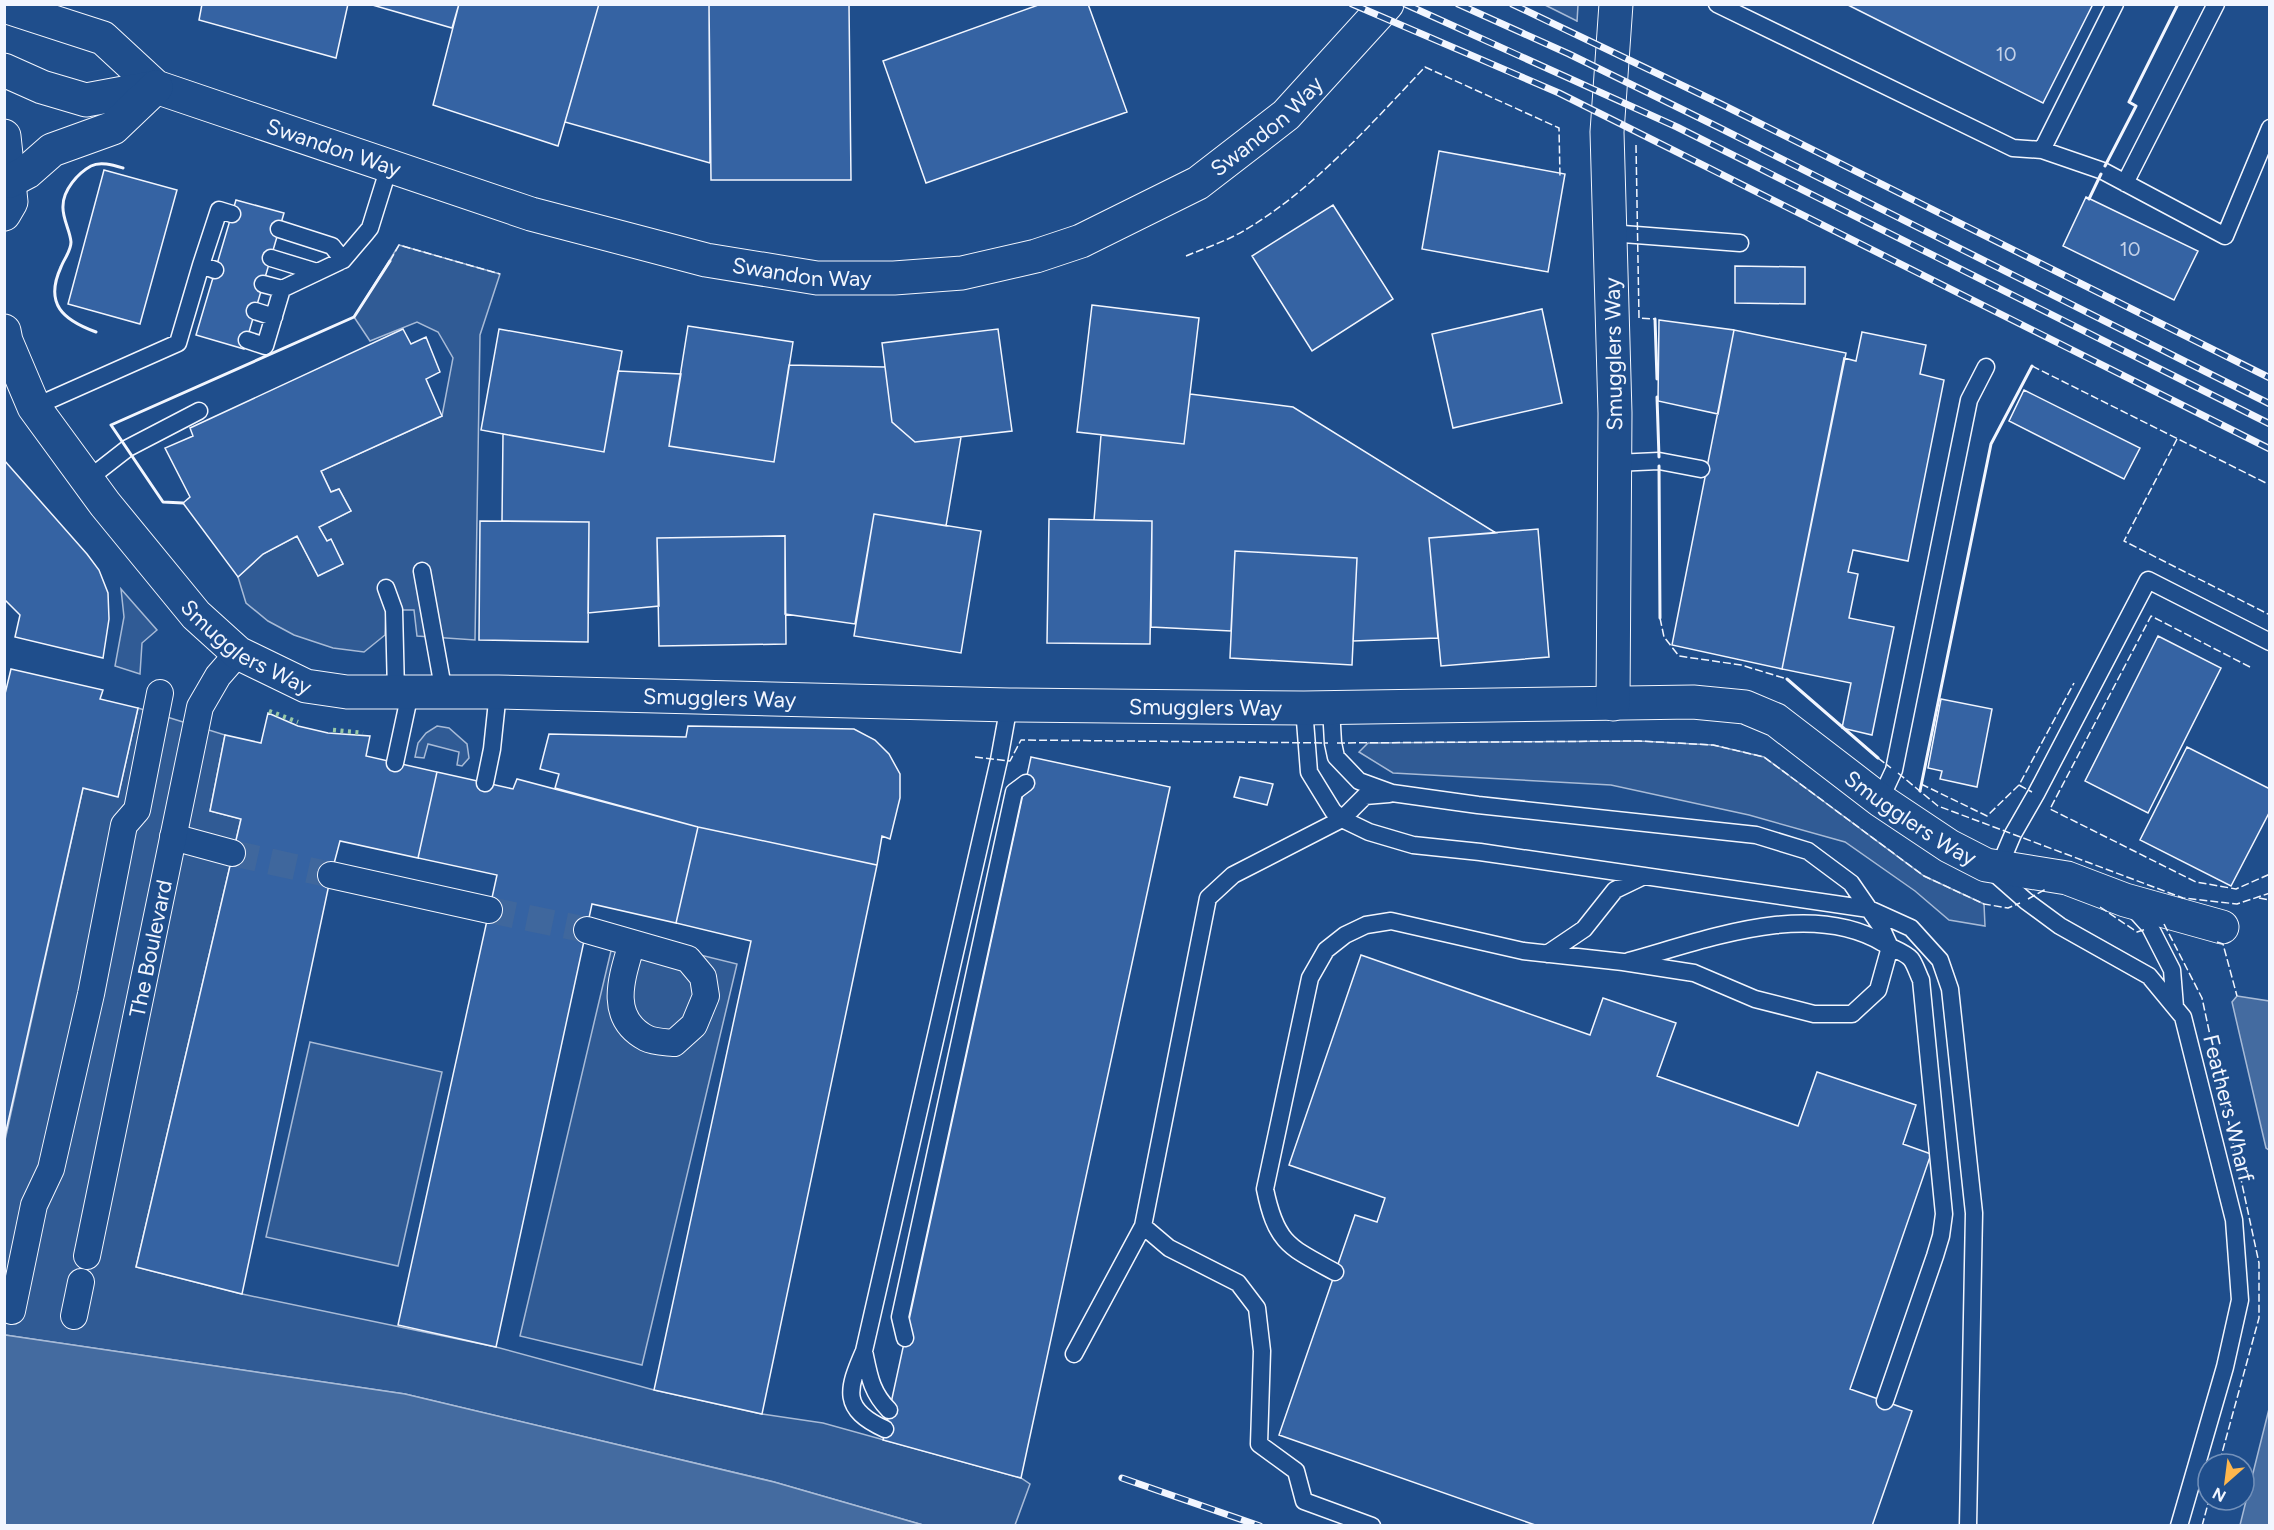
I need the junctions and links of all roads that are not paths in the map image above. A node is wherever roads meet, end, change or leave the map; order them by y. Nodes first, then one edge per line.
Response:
1 (1387, 4) edge
2 (1616, 4) edge
3 (1717, 4) edge
4 (2115, 4) edge
5 (2216, 4) edge
6 (4, 6) edge
7 (4, 70) edge
8 (156, 87) junction
9 (2270, 128) edge
10 (4, 136) edge
11 (2042, 150) junction
12 (389, 167) junction
13 (10, 181) junction
14 (2125, 183) junction
15 (4, 214) edge
16 (232, 214) dead end
17 (279, 229) dead end
18 (1610, 233) junction
19 (1740, 243) dead end
20 (271, 258) dead end
21 (343, 260) junction
22 (317, 272) junction
23 (263, 284) dead end
24 (282, 289) junction
25 (255, 311) dead end
26 (274, 316) junction
27 (4, 331) edge
28 (247, 340) dead end
29 (1986, 367) dead end
30 (34, 407) junction
31 (199, 411) dead end
32 (1615, 463) junction
33 (1701, 469) dead end
34 (87, 480) junction
35 (422, 571) dead end
36 (386, 588) dead end
37 (2270, 642) edge
38 (238, 653) junction
39 (403, 692) junction
40 (498, 692) junction
41 (160, 693) dead end
42 (444, 693) junction
43 (1613, 704) junction
44 (1009, 705) junction
45 (1318, 708) junction
46 (395, 763) dead end
47 (485, 783) dead end
48 (1026, 783) dead end
49 (1392, 793) junction
50 (1881, 800) junction
51 (1342, 819) junction
52 (173, 837) junction
53 (232, 853) tunnel mouth
54 (1992, 866) junction
55 (331, 875) tunnel mouth
56 (1644, 876) junction
57 (2126, 900) junction
58 (1869, 909) junction
59 (489, 910) tunnel mouth
60 (2222, 927) dead end
61 (587, 930) tunnel mouth
62 (632, 943) dead end
63 (1890, 947) junction
64 (1547, 954) junction
65 (1623, 962) junction
66 (2175, 1007) junction
67 (1143, 1226) junction
68 (87, 1256) dead end
69 (1335, 1272) dead end
70 (81, 1282) dead end
71 (12, 1311) dead end
72 (74, 1316) dead end
73 (905, 1338) dead end
74 (864, 1352) junction
75 (1074, 1354) dead end
76 (1885, 1401) dead end
77 (889, 1410) dead end
78 (885, 1429) dead end
79 (1372, 1526) edge
80 (1968, 1526) edge
81 (2179, 1526) edge

1 - 12 main road, Swandon Way
2 - 18 main road, Smugglers Way
3 - 11 lane
4 - 11 lane
5 - 14 lane
6 - 8 main road, Swandon Way
7 - 8 main road, Swandon Way
8 - 12 main road, Swandon Way
8 - 13 main road
9 - 14 lane
10 - 13 main road
11 - 14 lane
12 - 21 lane
13 - 15 main road
16 - 30 lane
17 - 21 lane
18 - 19 lane
18 - 32 main road, Smugglers Way
20 - 22 lane
21 - 22 lane
22 - 24 lane
23 - 24 lane
24 - 26 lane
25 - 26 lane
26 - 28 lane
27 - 30 main road, Smugglers Way
29 - 50 lane
30 - 34 main road, Smugglers Way
31 - 34 lane
32 - 33 lane
32 - 43 main road, Smugglers Way
34 - 38 main road, Smugglers Way
35 - 42 lane
36 - 39 lane
37 - 54 lane
38 - 39 main road, Smugglers Way
38 - 52 street, The Boulevard
39 - 42 main road, Smugglers Way
39 - 46 lane
40 - 42 main road, Smugglers Way
40 - 44 main road, Smugglers Way
40 - 47 lane
41 - 71 street
43 - 45 main road, Smugglers Way
43 - 50 main road, Smugglers Way
44 - 45 main road, Smugglers Way
44 - 74 lane
45 - 49 lane
45 - 51 lane
48 - 73 lane
49 - 51 lane
49 - 58 lane
50 - 54 main road, Smugglers Way
51 - 56 lane
51 - 67 lane
52 - 53 street
52 - 68 street, The Boulevard
54 - 57 main road, Smugglers Way
54 - 66 lane, Feathers Wharf
55 - 59 street
56 - 58 lane
56 - 64 lane
57 - 60 main road, Smugglers Way
57 - 66 lane
58 - 63 lane
58 - 80 lane
61 - 62 street
63 - 65 lane
63 - 65 lane
63 - 76 lane
64 - 65 lane
64 - 69 lane
66 - 81 lane, Feathers Wharf
67 - 75 lane
67 - 79 lane
70 - 72 street
74 - 77 lane
74 - 78 lane

